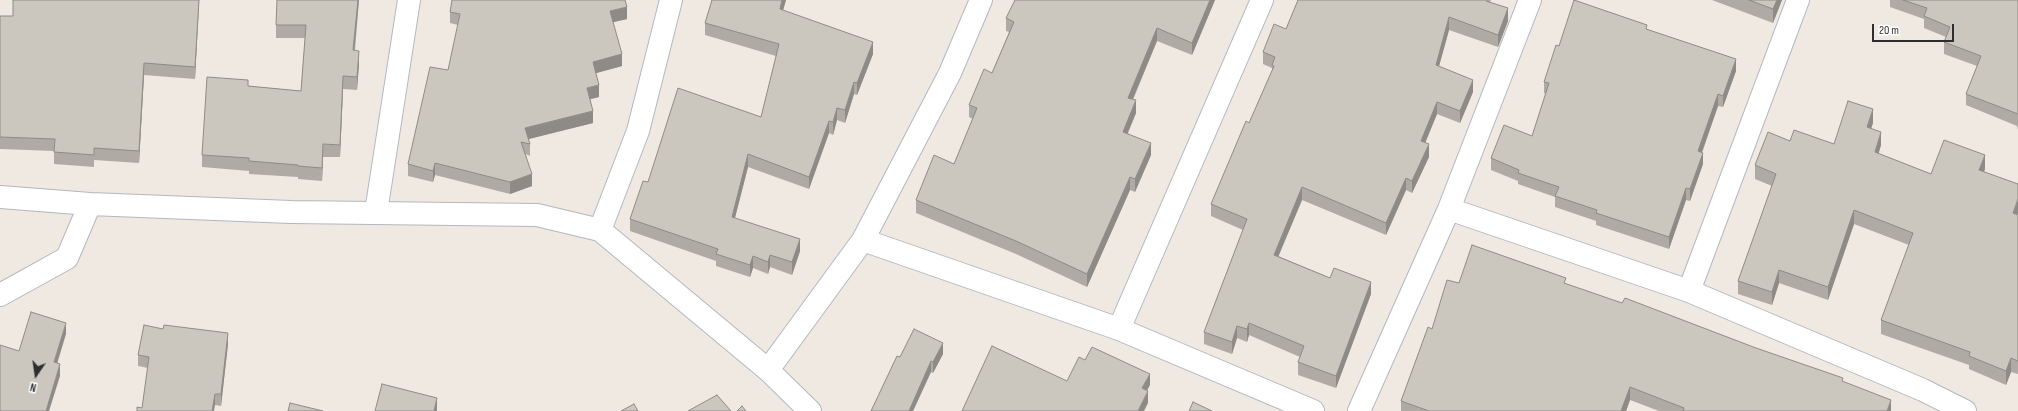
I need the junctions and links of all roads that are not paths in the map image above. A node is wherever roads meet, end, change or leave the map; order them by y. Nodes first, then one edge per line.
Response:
1 (409, 0) edge
2 (671, 0) edge
3 (981, 0) edge
4 (1262, 0) edge
5 (1530, 0) edge
6 (1798, 0) edge
7 (0, 197) edge
8 (90, 204) junction
9 (1450, 209) junction
10 (376, 212) junction
11 (600, 230) junction
12 (863, 240) junction
13 (1689, 291) junction
14 (0, 295) edge
15 (1119, 329) junction
16 (768, 370) junction
17 (810, 411) edge
18 (1313, 411) edge
19 (1359, 411) edge
20 (1965, 411) edge

1 - 10 street
2 - 11 street
3 - 12 street
4 - 15 street
5 - 9 street
6 - 13 street
7 - 8 street
8 - 10 street
8 - 14 street
9 - 13 street
9 - 19 street
10 - 11 street
11 - 16 street
12 - 15 street
12 - 16 street
13 - 20 street
15 - 18 street
16 - 17 street

